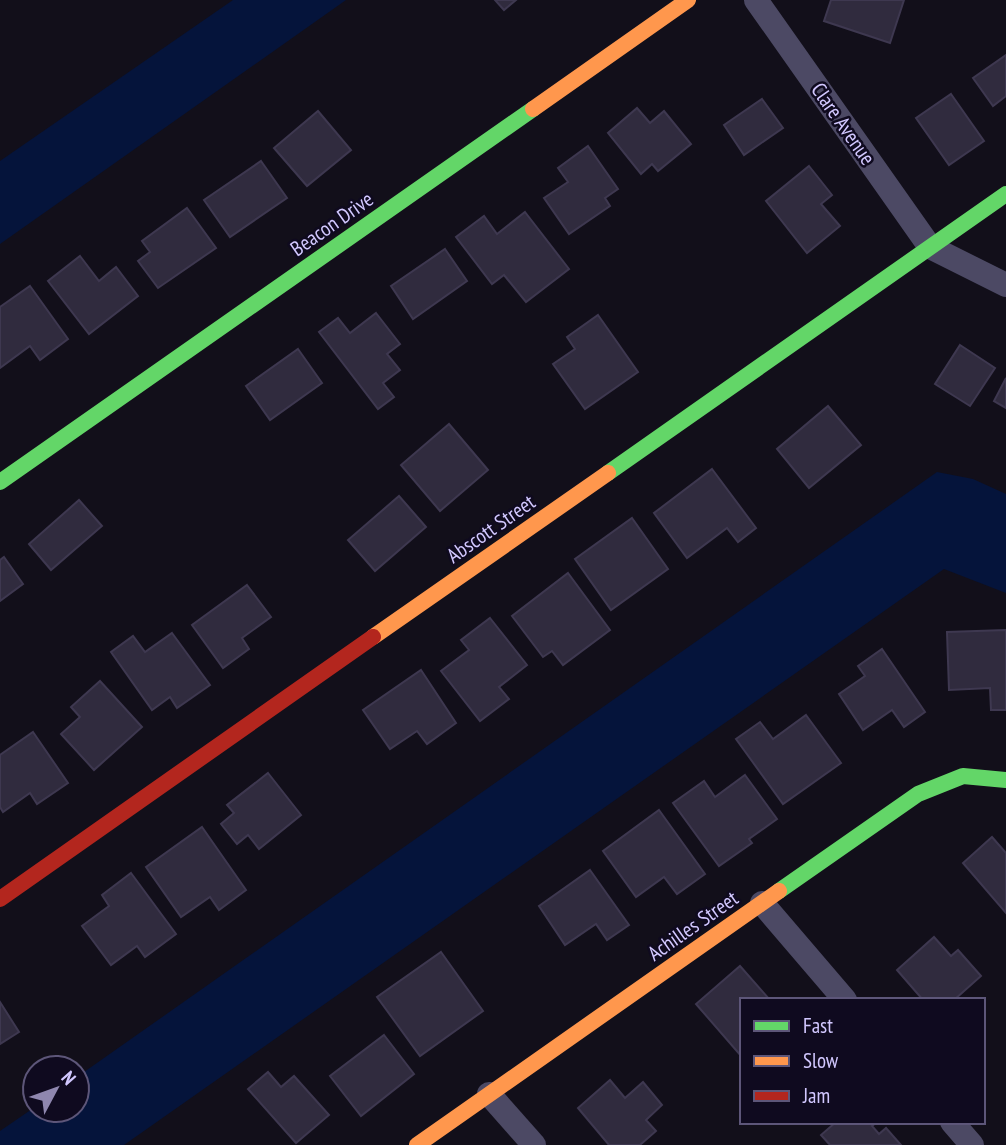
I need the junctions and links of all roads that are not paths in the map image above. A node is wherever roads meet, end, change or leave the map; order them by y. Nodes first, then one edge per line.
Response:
1 (688, 0) edge
2 (756, 0) edge
3 (1006, 194) edge
4 (930, 247) junction
5 (1006, 285) edge
6 (0, 482) edge
7 (1006, 780) edge
8 (0, 899) edge
9 (762, 903) junction
10 (843, 998) edge
11 (489, 1094) junction
12 (954, 1124) edge
13 (417, 1145) edge
14 (534, 1145) edge
15 (972, 1145) edge

1 - 6 street, Beacon Drive
2 - 4 street, Clare Avenue
3 - 4 street, Abscott Street
4 - 5 street
4 - 8 street, Abscott Street
7 - 9 street, Achilles Street
9 - 10 street
9 - 11 street, Achilles Street
11 - 13 street, Achilles Street
11 - 14 street
12 - 15 street

